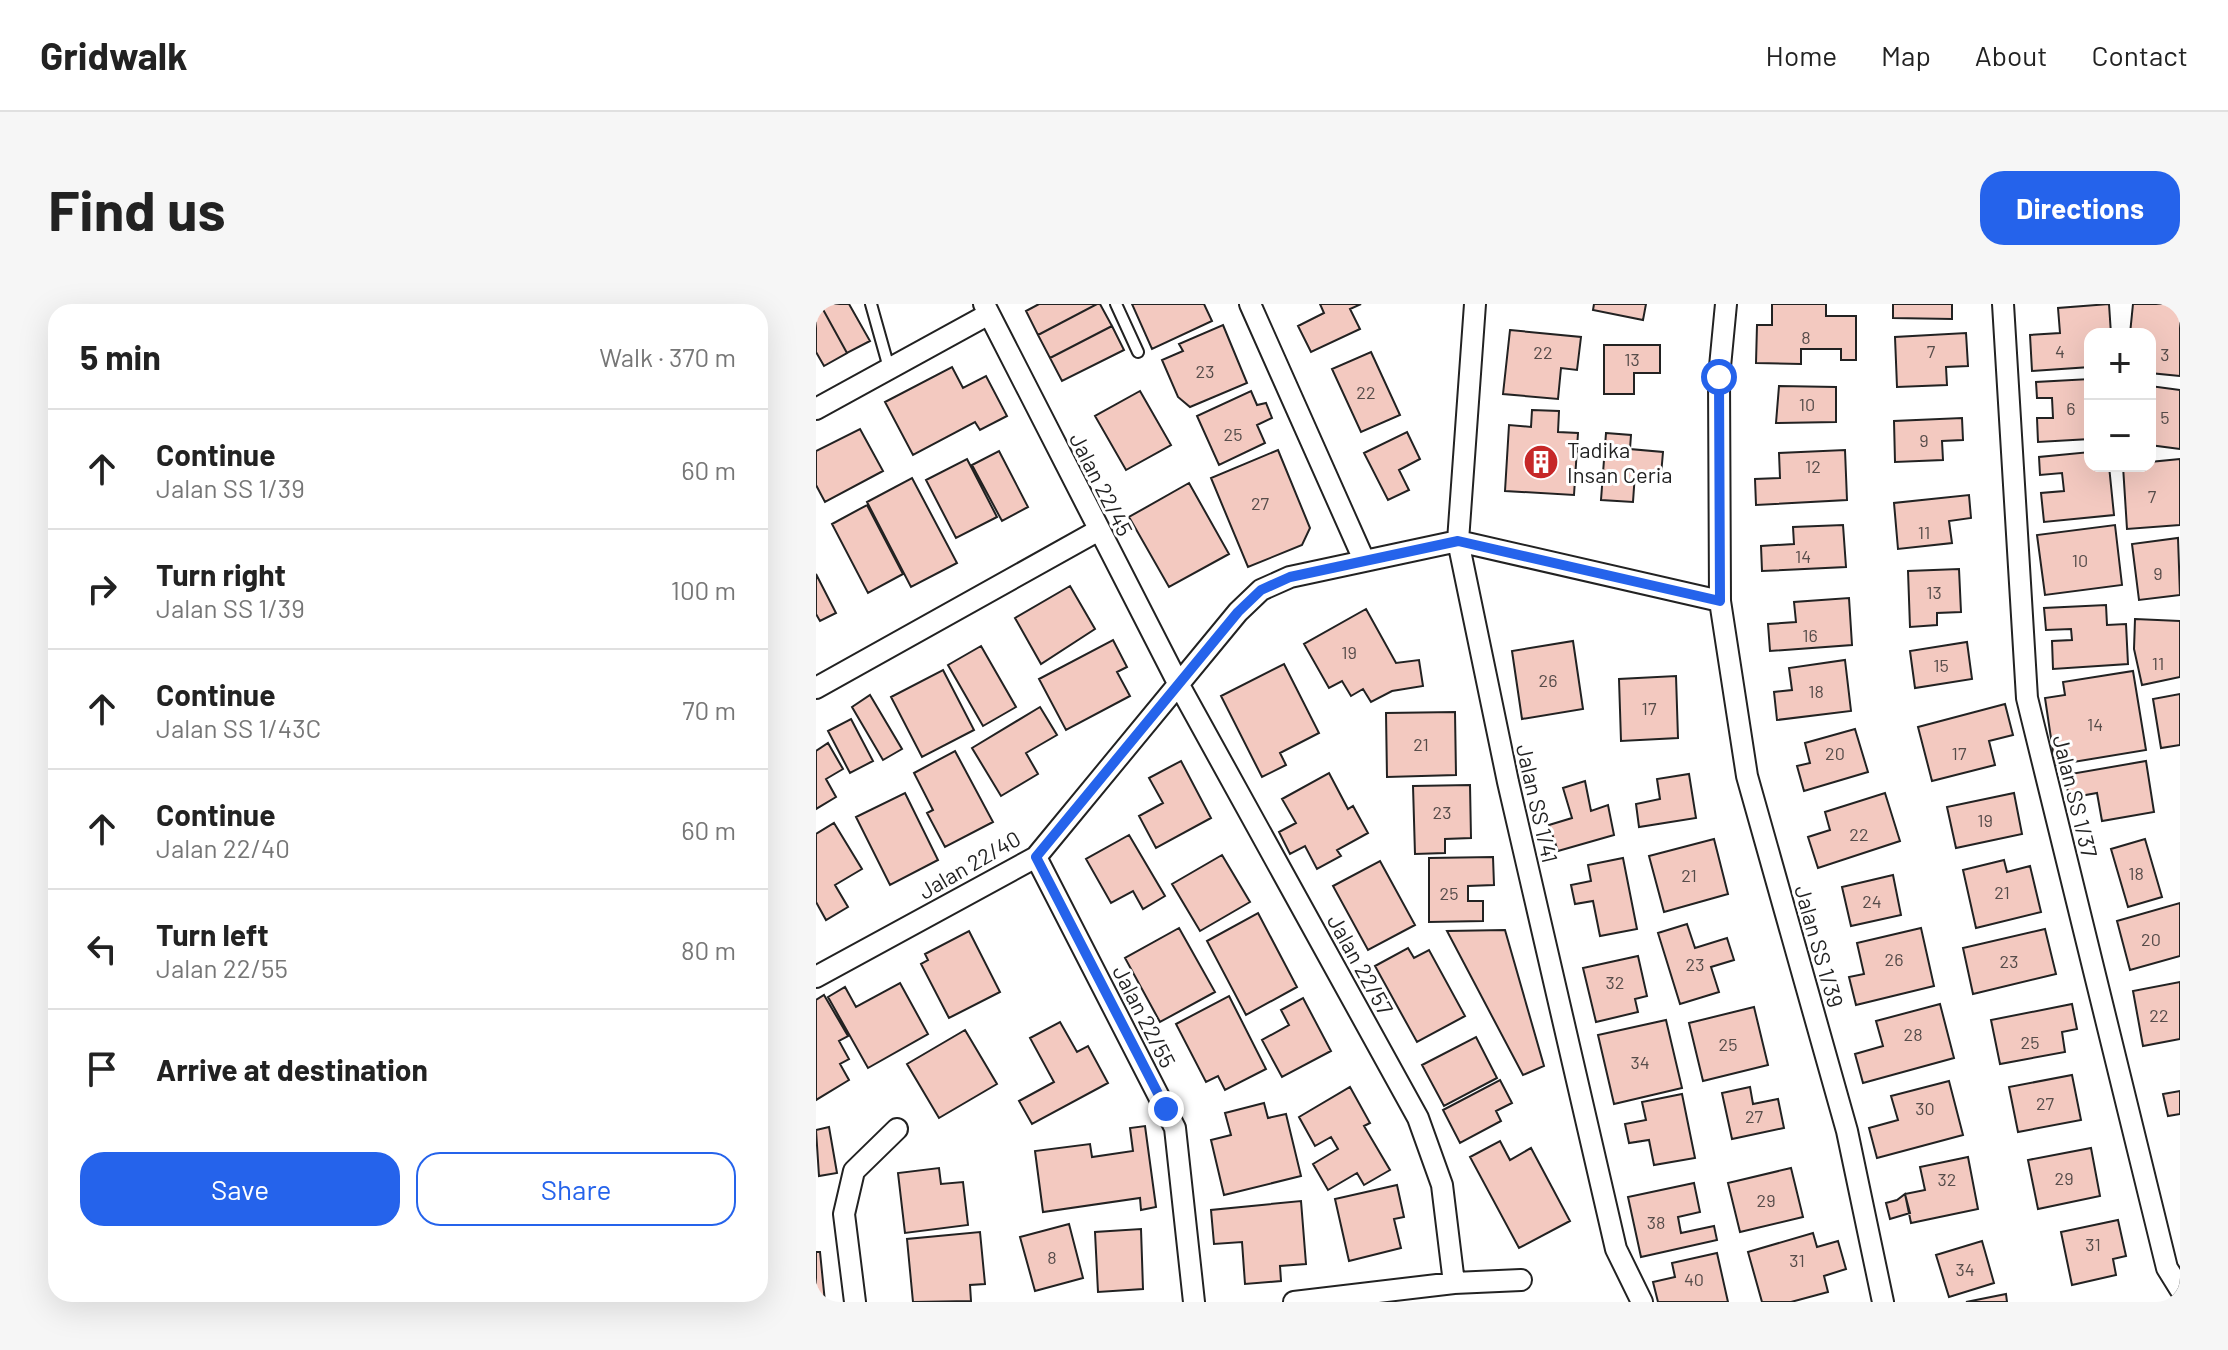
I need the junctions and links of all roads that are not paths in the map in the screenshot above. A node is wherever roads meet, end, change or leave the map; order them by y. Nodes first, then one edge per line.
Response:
1 (871, 304) edge
2 (1116, 304) edge
3 (1250, 304) edge
4 (1475, 304) edge
5 (1726, 304) edge
6 (2003, 304) edge
7 (986, 309) edge
8 (1138, 352) dead end
9 (889, 368) junction
10 (816, 409) edge
11 (1099, 530) junction
12 (1458, 541) junction
13 (1364, 560) junction
14 (1720, 601) junction
15 (1179, 685) junction
16 (816, 688) edge
17 (1036, 857) junction
18 (816, 977) edge
19 (897, 1129) dead end
20 (1521, 1280) dead end
21 (1454, 1283) junction
22 (2178, 1288) edge
23 (855, 1302) edge
24 (1194, 1302) edge
25 (1294, 1302) edge
26 (1642, 1302) edge
27 (1883, 1302) edge

1 - 9 lane
2 - 8 lane
3 - 13 street
4 - 12 street, Jalan SS 1/41
5 - 14 street, Jalan SS 1/39
6 - 22 street, Jalan SS 1/37
7 - 9 street
7 - 11 street, Jalan 22/45
9 - 10 street
11 - 15 street, Jalan 22/45
11 - 16 street
12 - 13 street
12 - 14 street
12 - 26 street, Jalan SS 1/41
13 - 15 street, Jalan 22/40
14 - 27 street, Jalan SS 1/39
15 - 17 street, Jalan 22/40
15 - 21 street, Jalan 22/57
17 - 18 street, Jalan 22/40
17 - 24 street, Jalan 22/55
19 - 23 street
20 - 21 street
21 - 25 street

